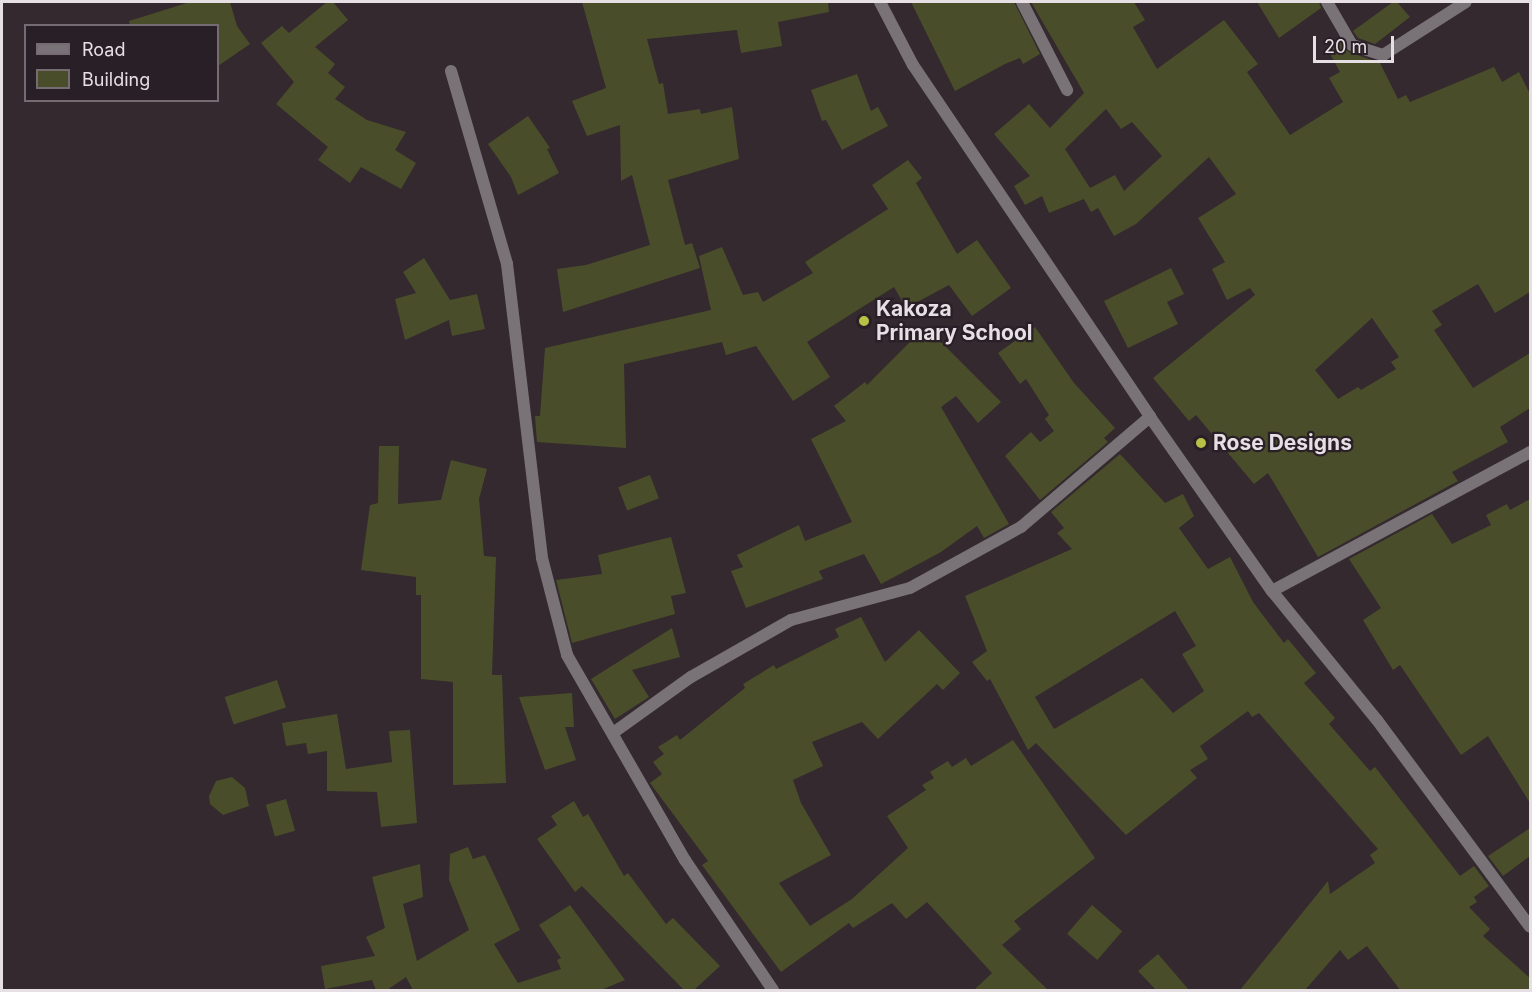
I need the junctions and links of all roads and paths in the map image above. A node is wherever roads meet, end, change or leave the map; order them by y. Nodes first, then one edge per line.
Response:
1 (880, 2) edge
2 (1022, 2) edge
3 (1327, 2) edge
4 (1466, 2) edge
5 (451, 71) dead end
6 (1067, 90) dead end
7 (1150, 417) junction
8 (1530, 452) edge
9 (1272, 591) junction
10 (613, 733) junction
11 (1530, 927) edge
12 (773, 990) edge

1 - 7 street
2 - 6 street
3 - 4 street
5 - 10 street
7 - 9 street
7 - 10 street
8 - 9 street
9 - 11 street
10 - 12 street

